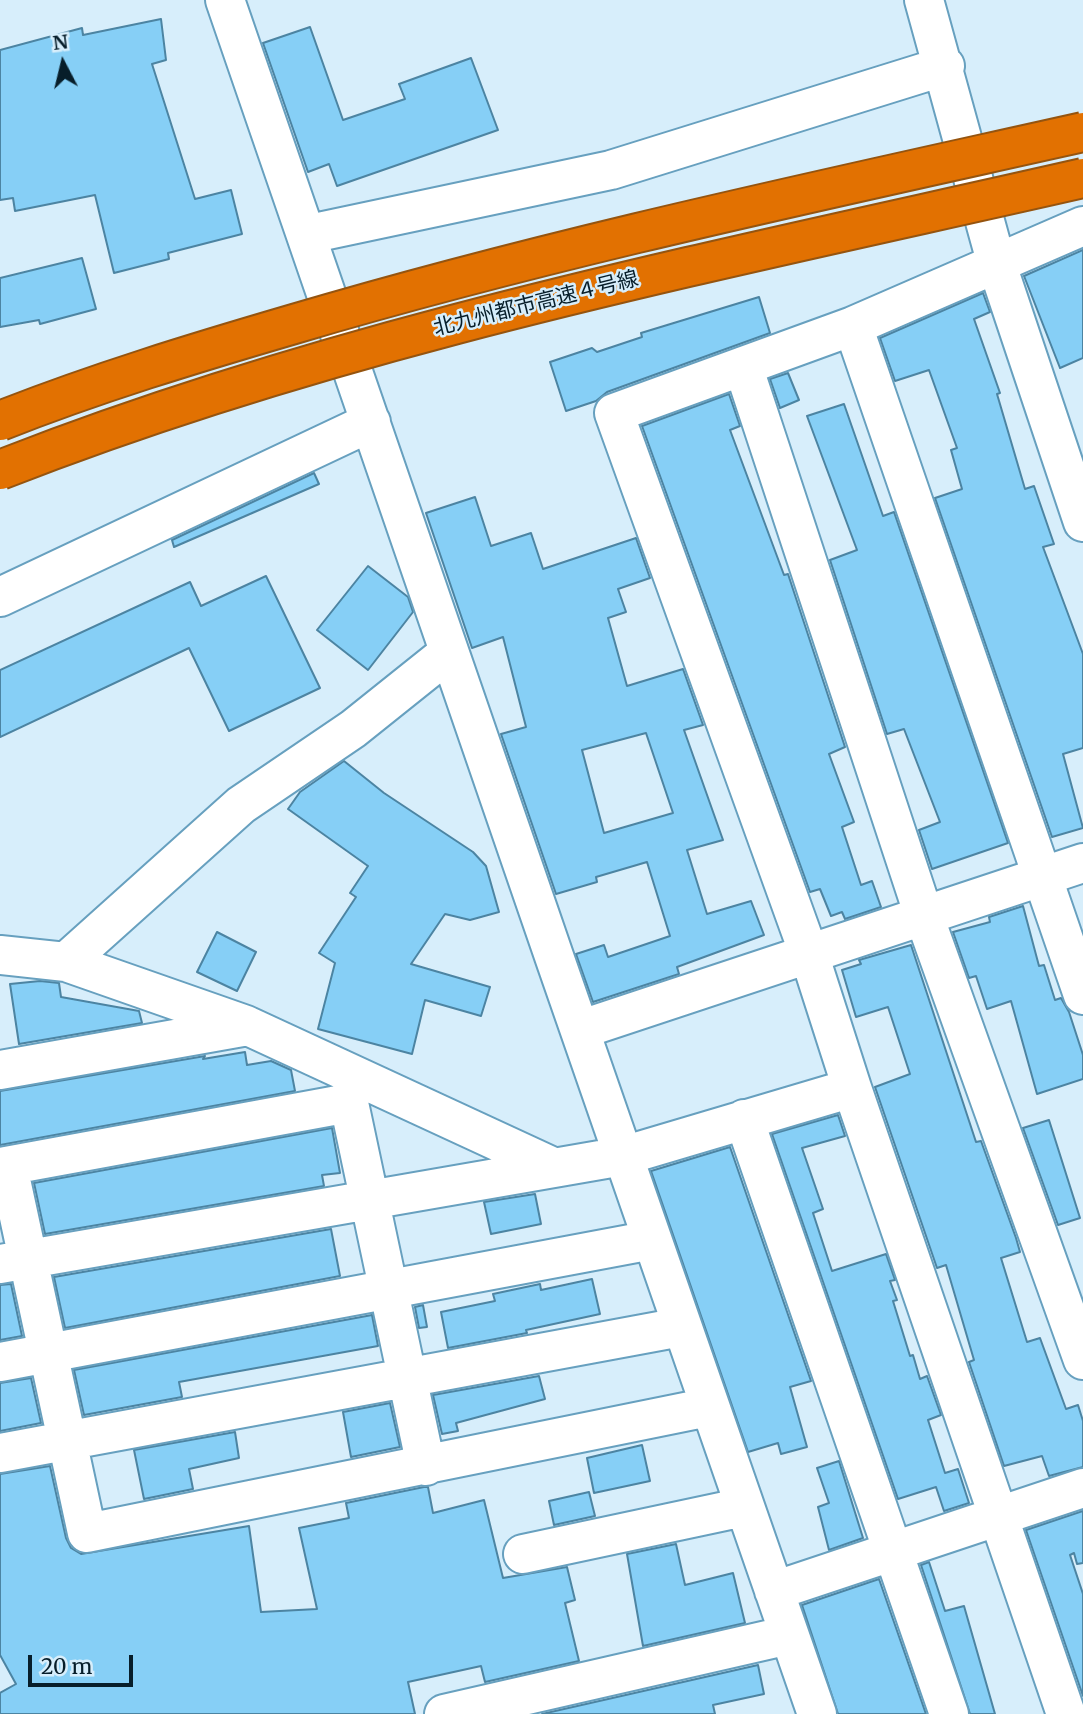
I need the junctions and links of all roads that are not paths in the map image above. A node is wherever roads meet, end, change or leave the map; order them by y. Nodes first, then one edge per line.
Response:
1 (225, 0) edge
2 (924, 0) edge
3 (945, 66) junction
4 (1083, 132) edge
5 (1083, 178) edge
6 (1083, 226) edge
7 (309, 234) junction
8 (997, 265) junction
9 (853, 326) junction
10 (743, 366) junction
11 (0, 421) edge
12 (371, 422) junction
13 (0, 470) edge
14 (1083, 522) edge
15 (0, 597) edge
16 (448, 653) junction
17 (1083, 863) edge
18 (1042, 877) junction
19 (924, 916) junction
20 (809, 954) junction
21 (0, 955) edge
22 (65, 962) junction
23 (1083, 995) edge
24 (248, 1026) junction
25 (582, 1029) junction
26 (0, 1070) edge
27 (852, 1088) junction
28 (744, 1119) junction
29 (623, 1156) junction
30 (4, 1166) edge
31 (553, 1167) junction
32 (369, 1197) junction
33 (652, 1240) junction
34 (14, 1261) edge
35 (389, 1290) junction
36 (681, 1327) junction
37 (49, 1353) junction
38 (1083, 1360) edge
39 (0, 1362) edge
40 (407, 1377) junction
41 (709, 1407) junction
42 (67, 1440) junction
43 (0, 1452) edge
44 (426, 1466) junction
45 (1083, 1488) edge
46 (744, 1507) junction
47 (998, 1516) junction
48 (893, 1551) junction
49 (523, 1553) dead end
50 (774, 1591) junction
51 (789, 1635) junction
52 (443, 1714) edge
53 (817, 1714) edge
54 (949, 1714) edge
55 (1066, 1714) edge

1 - 7 street
2 - 3 street
3 - 7 street
3 - 8 street
4 - 11 highway, 北九州都市高速４号線, bridge
5 - 13 highway, 北九州都市高速４号線, bridge
6 - 8 street
7 - 12 street
8 - 9 street
8 - 14 street
9 - 10 street
9 - 18 street
10 - 19 street
10 - 20 street
12 - 15 street
12 - 16 street
16 - 22 street
16 - 25 street
17 - 18 street
18 - 19 street
18 - 23 street
19 - 20 street
19 - 38 street
20 - 25 street
20 - 27 street
21 - 22 street
22 - 24 street
24 - 26 street
24 - 31 street
25 - 29 street
27 - 28 street
27 - 47 street
28 - 29 street
28 - 48 street
29 - 31 street
29 - 33 street
30 - 32 street
30 - 34 street
31 - 32 street
32 - 34 street
32 - 35 street
33 - 35 street
33 - 36 street
34 - 37 street
35 - 37 street
35 - 40 street
36 - 40 street
36 - 41 street
37 - 39 street
37 - 42 street
40 - 42 street
40 - 44 street
41 - 44 street
41 - 46 street
42 - 43 street
42 - 44 street
45 - 47 street
46 - 49 street
46 - 50 street
47 - 48 street
47 - 55 street
48 - 50 street
48 - 54 street
50 - 51 street
51 - 52 street
51 - 53 street

